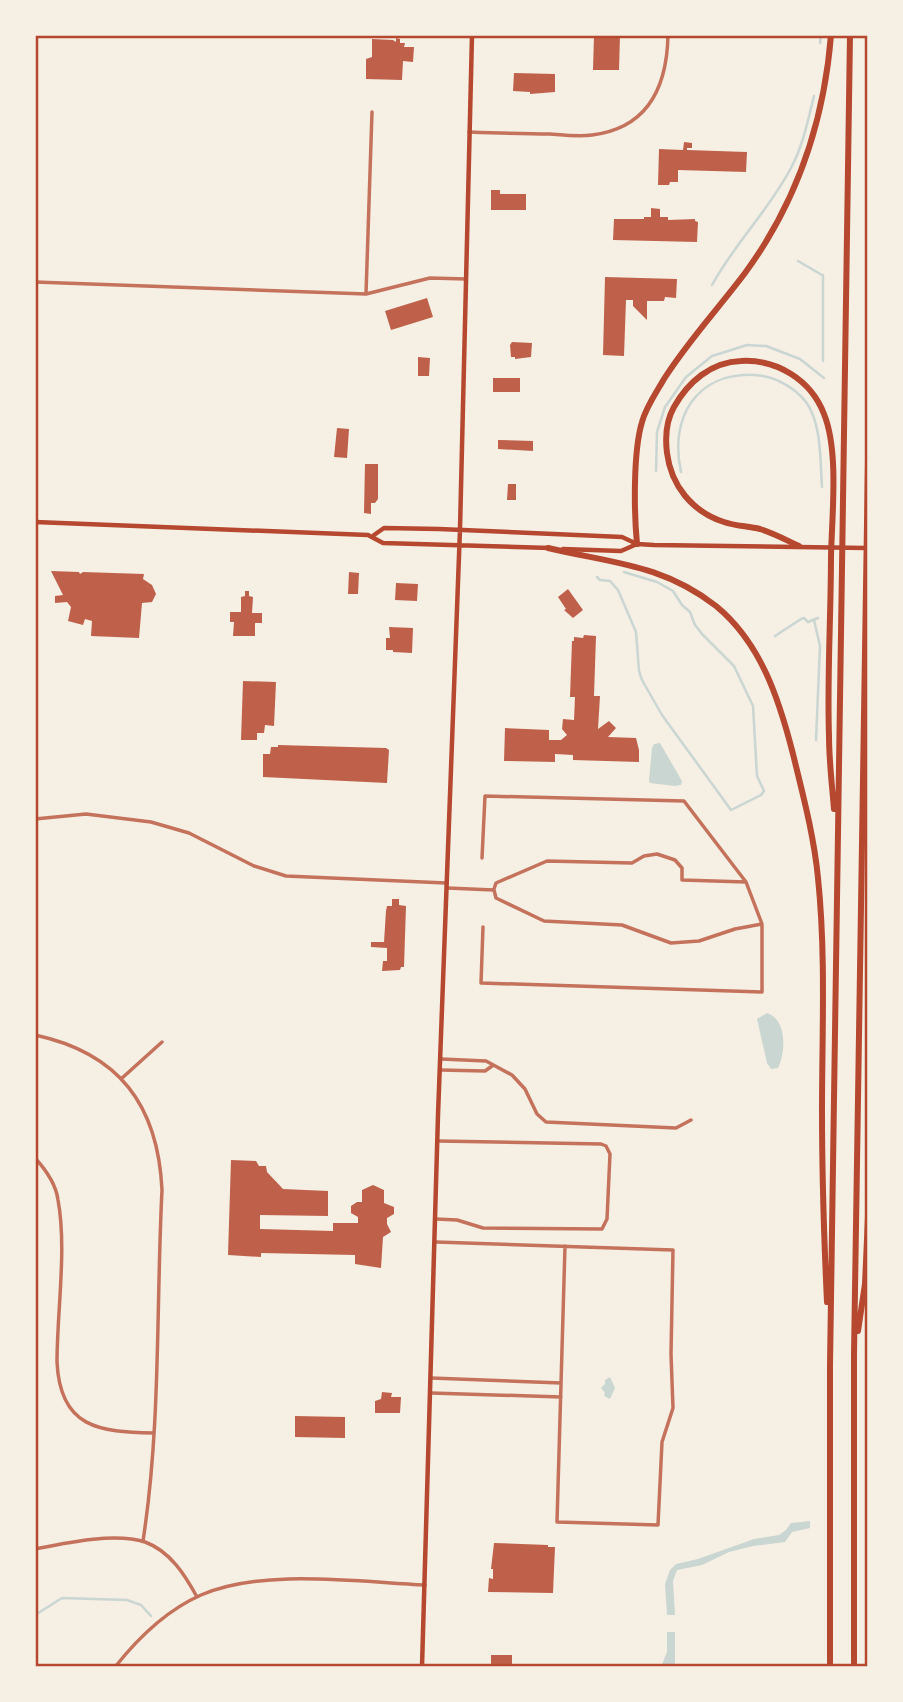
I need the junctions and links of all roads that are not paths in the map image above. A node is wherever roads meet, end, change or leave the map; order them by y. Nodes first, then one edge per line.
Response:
1 (472, 35) edge
2 (668, 35) edge
3 (831, 35) edge
4 (850, 35) edge
5 (372, 112) dead end
6 (469, 132) junction
7 (466, 279) junction
8 (35, 282) edge
9 (366, 293) junction
10 (868, 460) edge
11 (35, 522) edge
12 (460, 529) junction
13 (374, 536) junction
14 (637, 544) junction
15 (458, 545) junction
16 (799, 546) junction
17 (548, 548) junction
18 (868, 548) edge
19 (35, 819) edge
20 (837, 850) junction
21 (482, 858) dead end
22 (746, 882) junction
23 (446, 886) junction
24 (494, 890) junction
25 (762, 924) junction
26 (483, 927) dead end
27 (35, 1035) edge
28 (162, 1042) dead end
29 (440, 1059) junction
30 (492, 1066) junction
31 (440, 1070) junction
32 (121, 1079) junction
33 (691, 1120) dead end
34 (438, 1140) junction
35 (35, 1158) edge
36 (868, 1217) edge
37 (436, 1219) junction
38 (436, 1242) junction
39 (565, 1247) junction
40 (854, 1354) junction
41 (830, 1365) junction
42 (431, 1378) junction
43 (561, 1383) junction
44 (431, 1393) junction
45 (561, 1398) junction
46 (154, 1433) junction
47 (143, 1541) junction
48 (35, 1549) edge
49 (425, 1585) junction
50 (197, 1597) junction
51 (115, 1667) edge
52 (422, 1667) edge
53 (830, 1667) edge
54 (854, 1667) edge

1 - 6 main road
2 - 6 street
3 - 14 highway
4 - 20 highway
5 - 9 street
6 - 7 main road
7 - 9 street
7 - 12 main road
8 - 9 street
10 - 40 highway
11 - 13 main road
12 - 13 main road
12 - 14 main road
12 - 15 main road
13 - 15 main road
14 - 16 main road
14 - 17 main road
15 - 17 main road
15 - 23 main road
16 - 18 main road
16 - 20 highway
17 - 41 highway
19 - 23 street
20 - 41 highway
21 - 22 street
22 - 24 street
22 - 25 street
23 - 24 street
23 - 29 main road
24 - 25 street
25 - 26 street
27 - 32 street
28 - 32 street
29 - 30 street
29 - 31 main road
30 - 31 street
30 - 33 street
31 - 34 main road
32 - 46 street
34 - 37 main road
34 - 37 street
35 - 46 street
36 - 40 highway
37 - 38 main road
38 - 39 street
38 - 42 main road
39 - 43 street
39 - 45 street
40 - 54 highway
41 - 53 highway
42 - 43 street
42 - 44 main road
43 - 45 street
44 - 45 street
44 - 49 main road
46 - 47 street
47 - 48 street
47 - 50 street
49 - 50 street
49 - 52 main road
50 - 51 street

